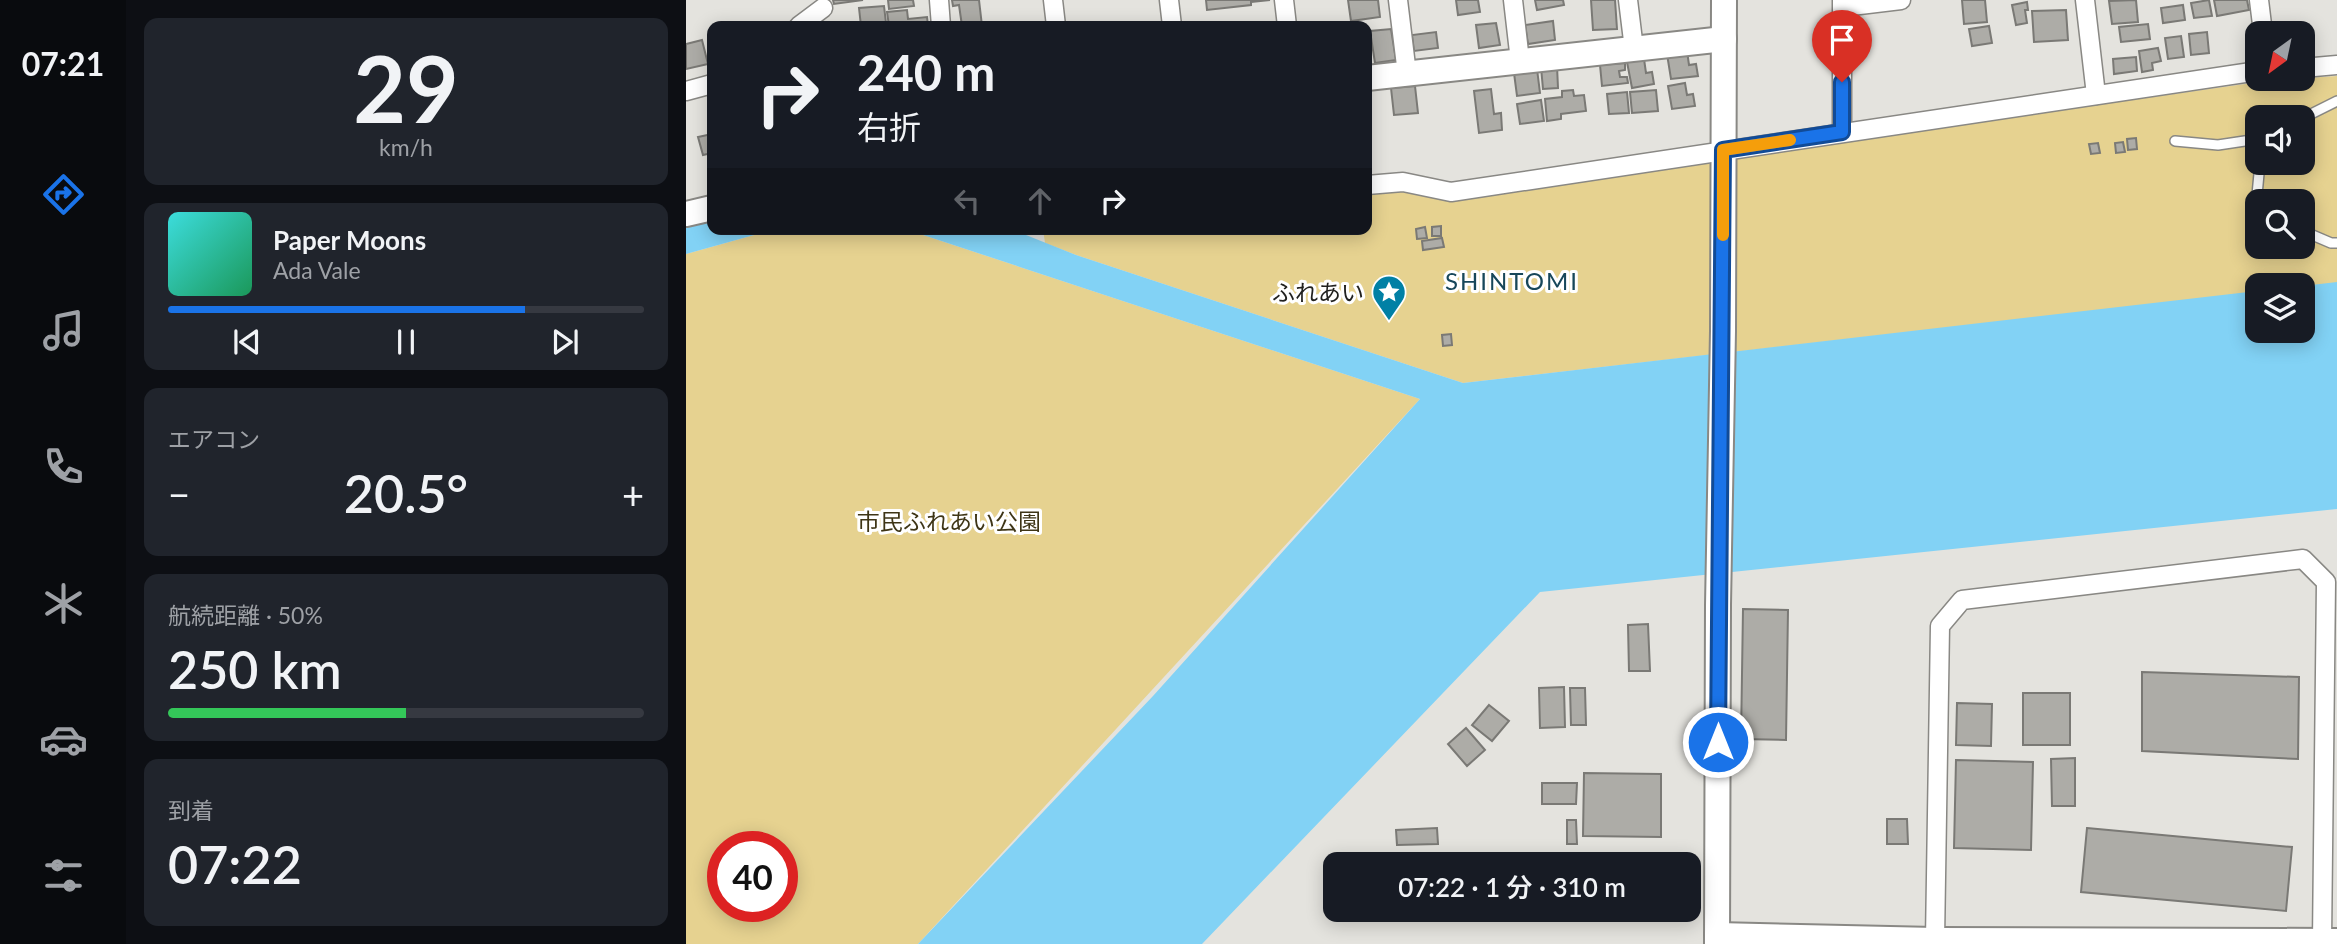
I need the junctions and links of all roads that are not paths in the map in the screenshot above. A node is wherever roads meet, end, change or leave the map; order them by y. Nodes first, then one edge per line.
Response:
1 (939, 0) edge
2 (1053, 0) edge
3 (1169, 0) edge
4 (1284, 0) edge
5 (1398, 0) edge
6 (1513, 0) edge
7 (1628, 0) edge
8 (1724, 0) edge
9 (1901, 0) edge
10 (2085, 0) edge
11 (2259, 0) edge
12 (1842, 3) edge
13 (823, 11) edge
14 (807, 21) edge
15 (941, 21) edge
16 (1055, 21) edge
17 (1171, 21) edge
18 (1286, 21) edge
19 (2262, 21) edge
20 (1724, 39) junction
21 (1634, 49) junction
22 (1520, 61) junction
23 (2337, 65) edge
24 (2315, 67) edge
25 (1407, 74) junction
26 (2245, 74) edge
27 (1372, 78) edge
28 (707, 85) edge
29 (686, 91) edge
30 (2096, 95) junction
31 (2337, 101) edge
32 (2315, 112) edge
33 (1842, 132) junction
34 (2175, 141) dead end
35 (2245, 141) edge
36 (1723, 150) junction
37 (1372, 185) edge
38 (707, 209) edge
39 (686, 214) edge
40 (2315, 236) edge
41 (2337, 243) edge
42 (1717, 939) edge
43 (1935, 940) junction
44 (2330, 941) edge

1 - 15 street
2 - 16 street
3 - 17 street
4 - 18 street
5 - 25 street
6 - 22 street
7 - 21 street
8 - 20 street
9 - 12 street
10 - 30 street
11 - 19 street
12 - 33 street
13 - 14 street
20 - 21 street
20 - 36 street
21 - 22 street
22 - 25 street
23 - 24 street
25 - 27 street
26 - 30 street
28 - 29 street
30 - 33 street
31 - 32 lane
33 - 36 street
34 - 35 lane
36 - 37 street
36 - 42 street
38 - 39 street
40 - 41 lane
42 - 43 street
43 - 44 street
43 - 44 street

